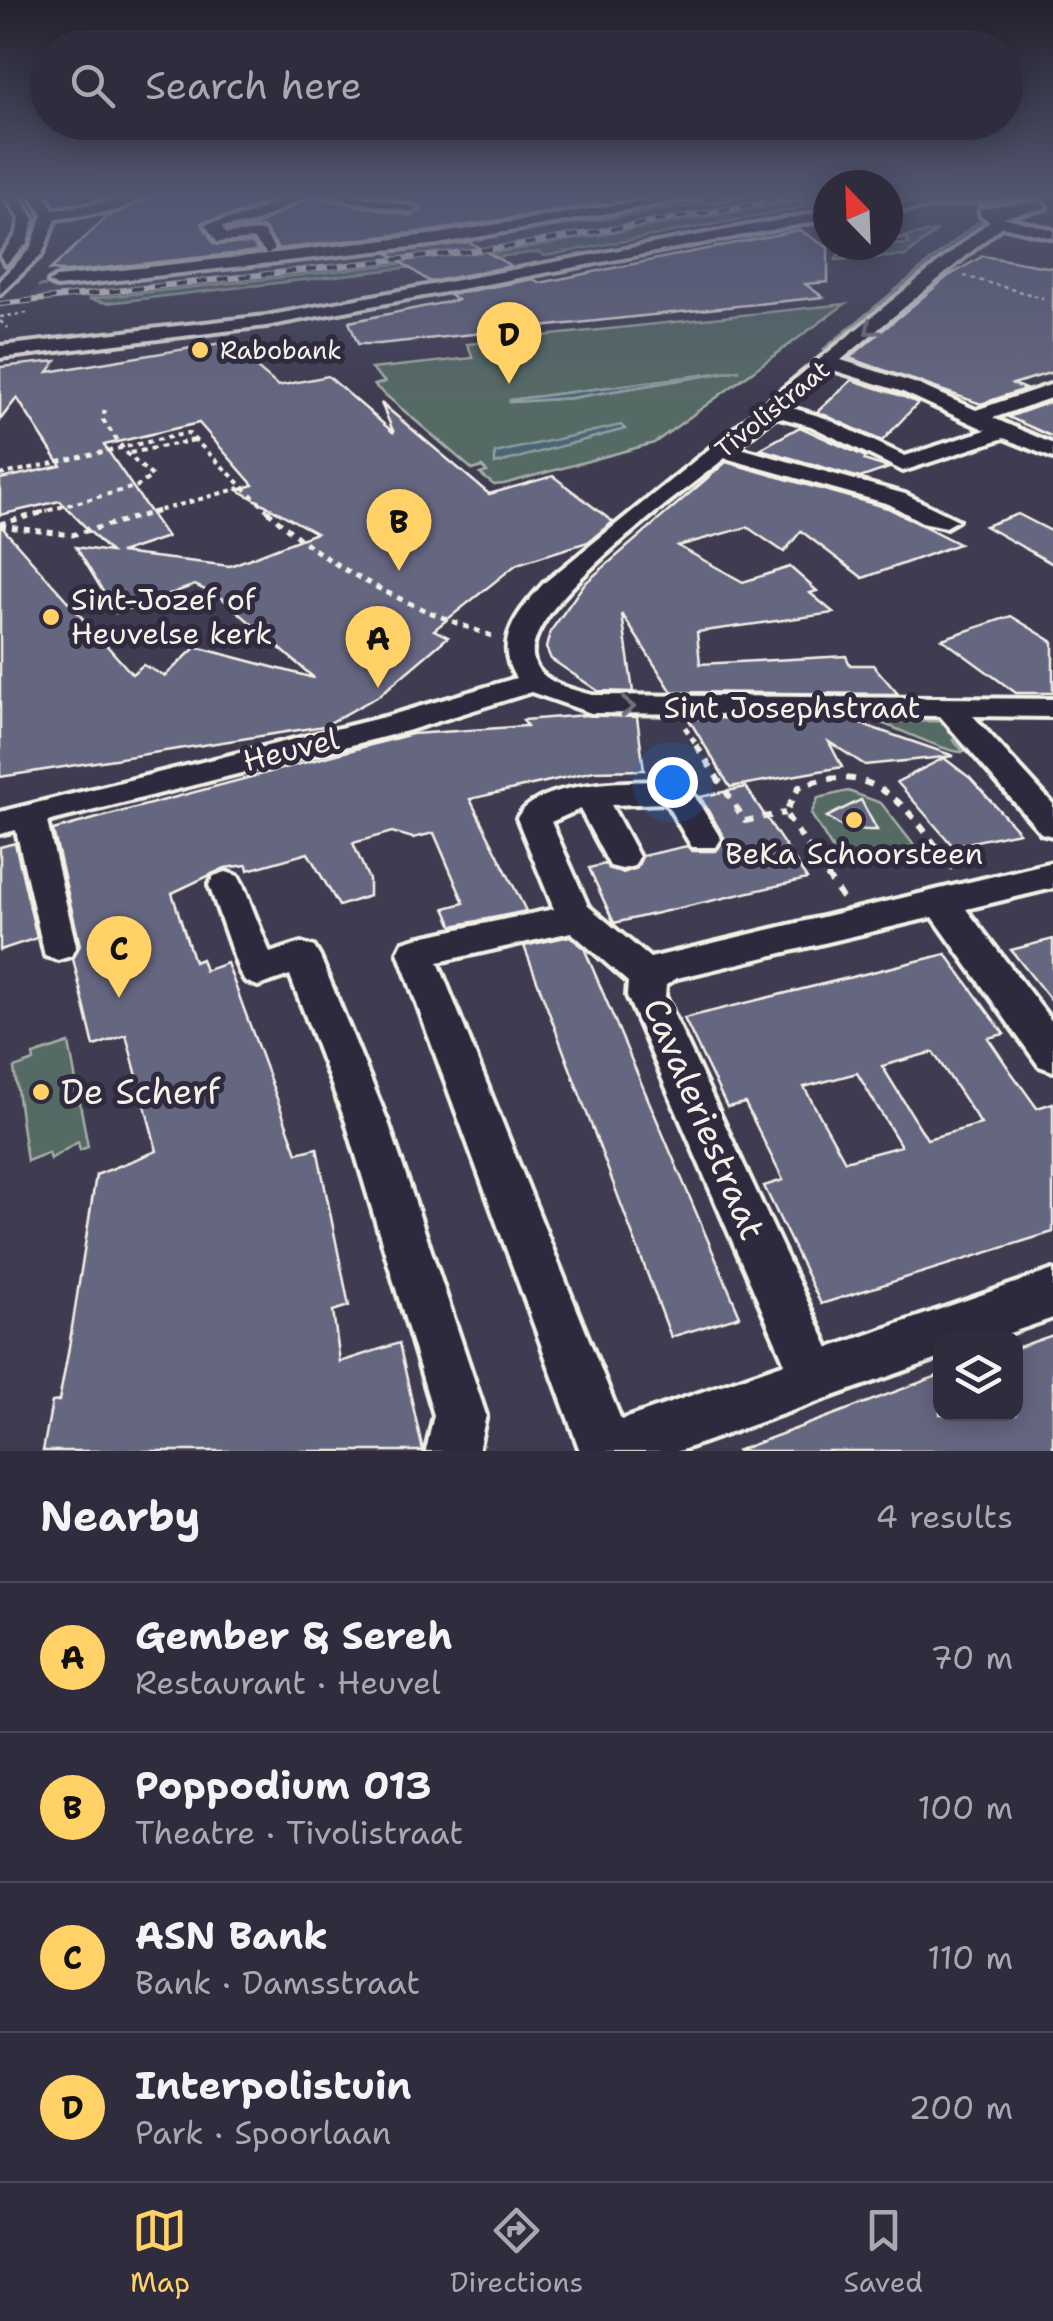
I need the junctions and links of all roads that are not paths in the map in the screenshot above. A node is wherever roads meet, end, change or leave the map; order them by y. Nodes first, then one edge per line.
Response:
1 (25, 264) edge
2 (223, 264) edge
3 (542, 264) edge
4 (558, 264) edge
5 (947, 264) edge
6 (57, 282) dead end
7 (0, 290) edge
8 (2, 326) edge
9 (0, 352) edge
10 (830, 364) junction
11 (1053, 390) edge
12 (773, 409) junction
13 (978, 416) junction
14 (1007, 430) junction
15 (722, 450) junction
16 (1053, 452) edge
17 (946, 520) dead end
18 (536, 681) junction
19 (949, 708) junction
20 (1053, 708) edge
21 (591, 798) junction
22 (15, 820) edge
23 (1053, 825) edge
24 (704, 839) dead end
25 (622, 857) dead end
26 (1053, 875) edge
27 (226, 886) dead end
28 (957, 898) junction
29 (574, 914) junction
30 (58, 946) dead end
31 (647, 977) junction
32 (1053, 1054) edge
33 (1053, 1294) edge
34 (816, 1374) junction
35 (452, 1451) edge
36 (606, 1451) edge

1 - 7 street
2 - 6 street
3 - 8 street
4 - 9 street
5 -> 10 street, Tivolistraat
10 - 12 street, Tivolistraat
10 - 13 street
11 - 13 street
12 - 14 street
12 - 15 street, Tivolistraat
13 - 14 street
14 - 16 street
15 - 17 street
15 - 18 street, Tivolistraat
18 -> 19 street, Sint Josephstraat
18 - 22 street, Heuvel
19 - 20 street, Sint Josephstraat
19 - 23 street
21 - 24 street
21 - 25 street
21 - 29 street
22 - 30 street
26 - 28 street, Cavaleriestraat
27 - 35 street
28 - 31 street, Cavaleriestraat
28 - 32 street
29 - 31 street
29 - 36 street
31 - 34 street, Cavaleriestraat
33 - 34 street
34 - 36 street

